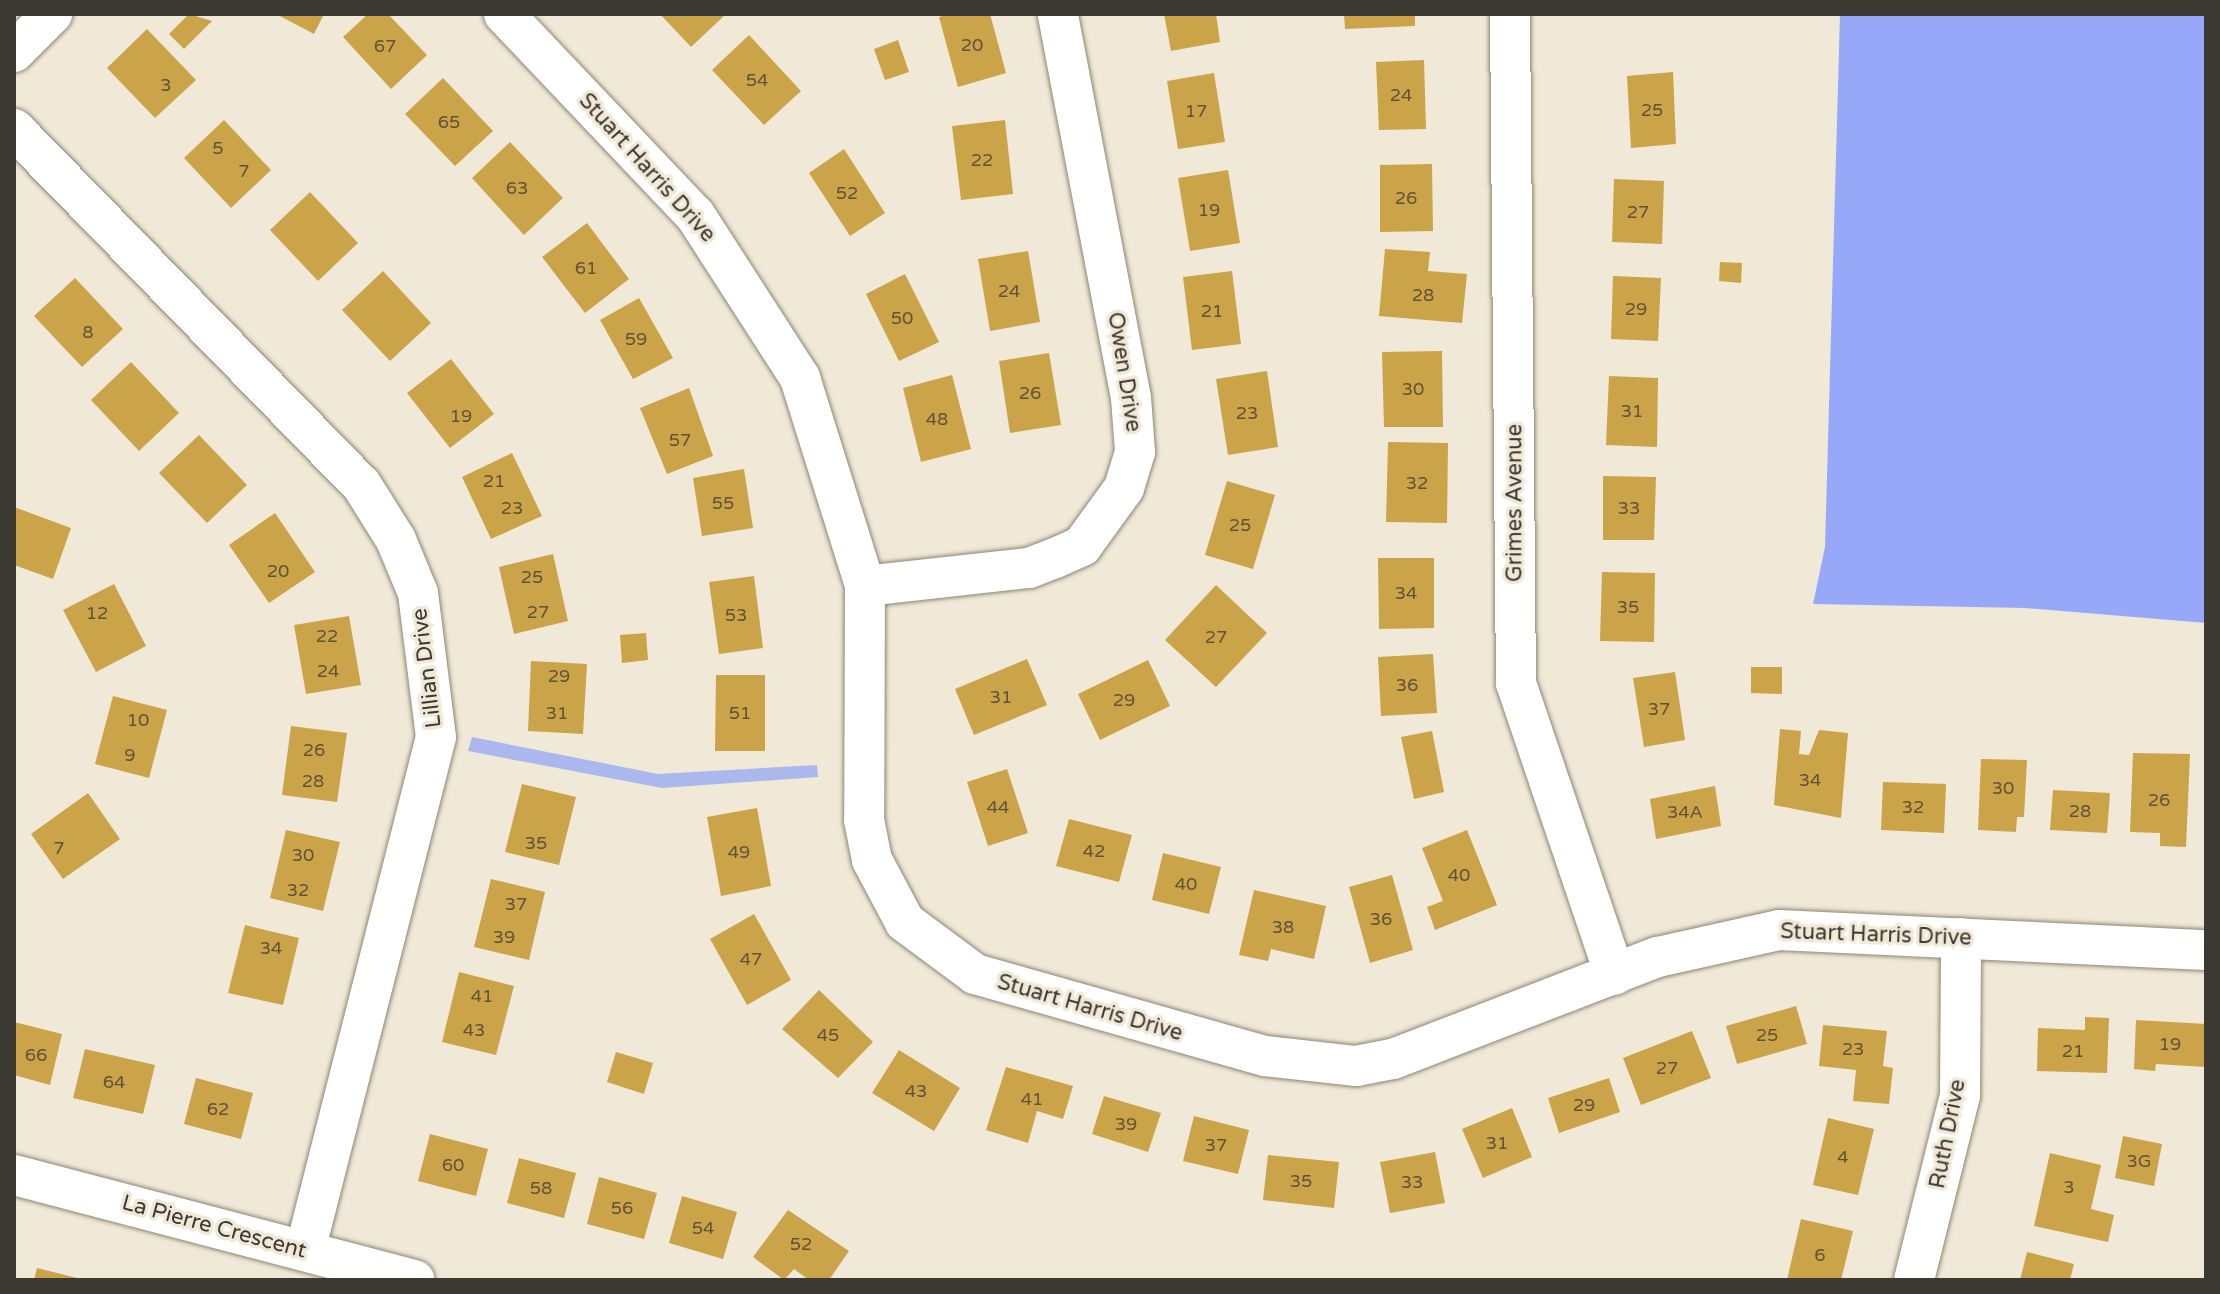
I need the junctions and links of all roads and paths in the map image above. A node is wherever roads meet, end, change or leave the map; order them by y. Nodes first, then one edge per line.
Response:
1 (52, 14) edge
2 (504, 14) edge
3 (1058, 14) edge
4 (1510, 14) edge
5 (14, 52) edge
6 (14, 129) edge
7 (865, 586) junction
8 (1961, 938) junction
9 (2206, 950) edge
10 (1615, 975) junction
11 (14, 1175) edge
12 (305, 1251) junction
13 (414, 1280) edge
14 (1914, 1280) edge

1 - 5 street
2 - 7 street, Stuart Harris Drive
3 - 7 street, Owen Drive
4 - 10 street, Grimes Avenue
6 - 12 street, Lillian Drive
7 - 10 street, Stuart Harris Drive
8 - 9 street, Stuart Harris Drive
8 - 10 street, Stuart Harris Drive
8 - 14 street, Ruth Drive
11 - 12 street, La Pierre Crescent
12 - 13 street, La Pierre Crescent

